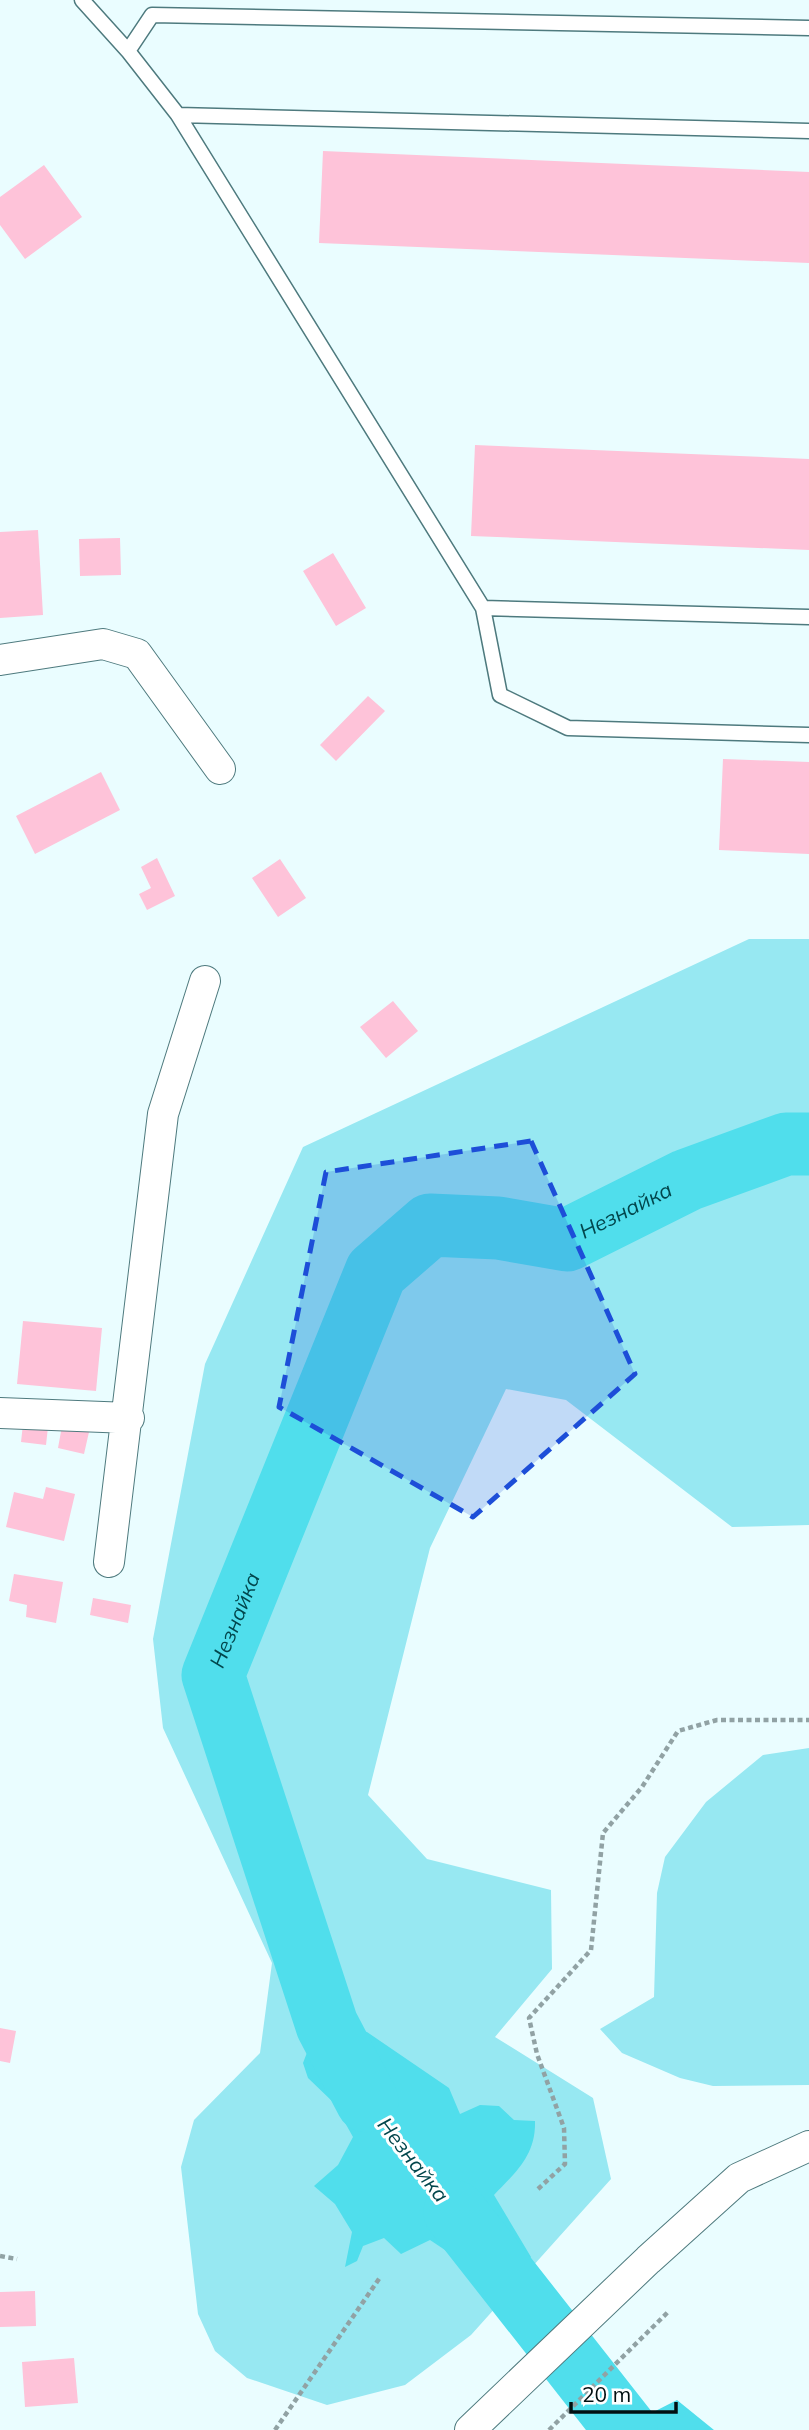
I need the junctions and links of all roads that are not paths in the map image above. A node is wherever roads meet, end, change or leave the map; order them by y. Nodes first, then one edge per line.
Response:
1 (82, 0) edge
2 (809, 28) edge
3 (128, 51) junction
4 (178, 115) junction
5 (809, 131) edge
6 (483, 608) junction
7 (809, 617) edge
8 (0, 660) edge
9 (809, 734) edge
10 (220, 769) dead end
11 (205, 981) dead end
12 (0, 1413) edge
13 (129, 1418) junction
14 (110, 1562) dead end
15 (809, 2146) edge
16 (470, 2430) edge

1 - 3 lane
2 - 3 lane
3 - 4 lane
4 - 5 lane
4 - 6 lane
6 - 7 lane
6 - 9 lane
8 - 10 street
11 - 13 street
12 - 13 street
13 - 14 street
15 - 16 street

